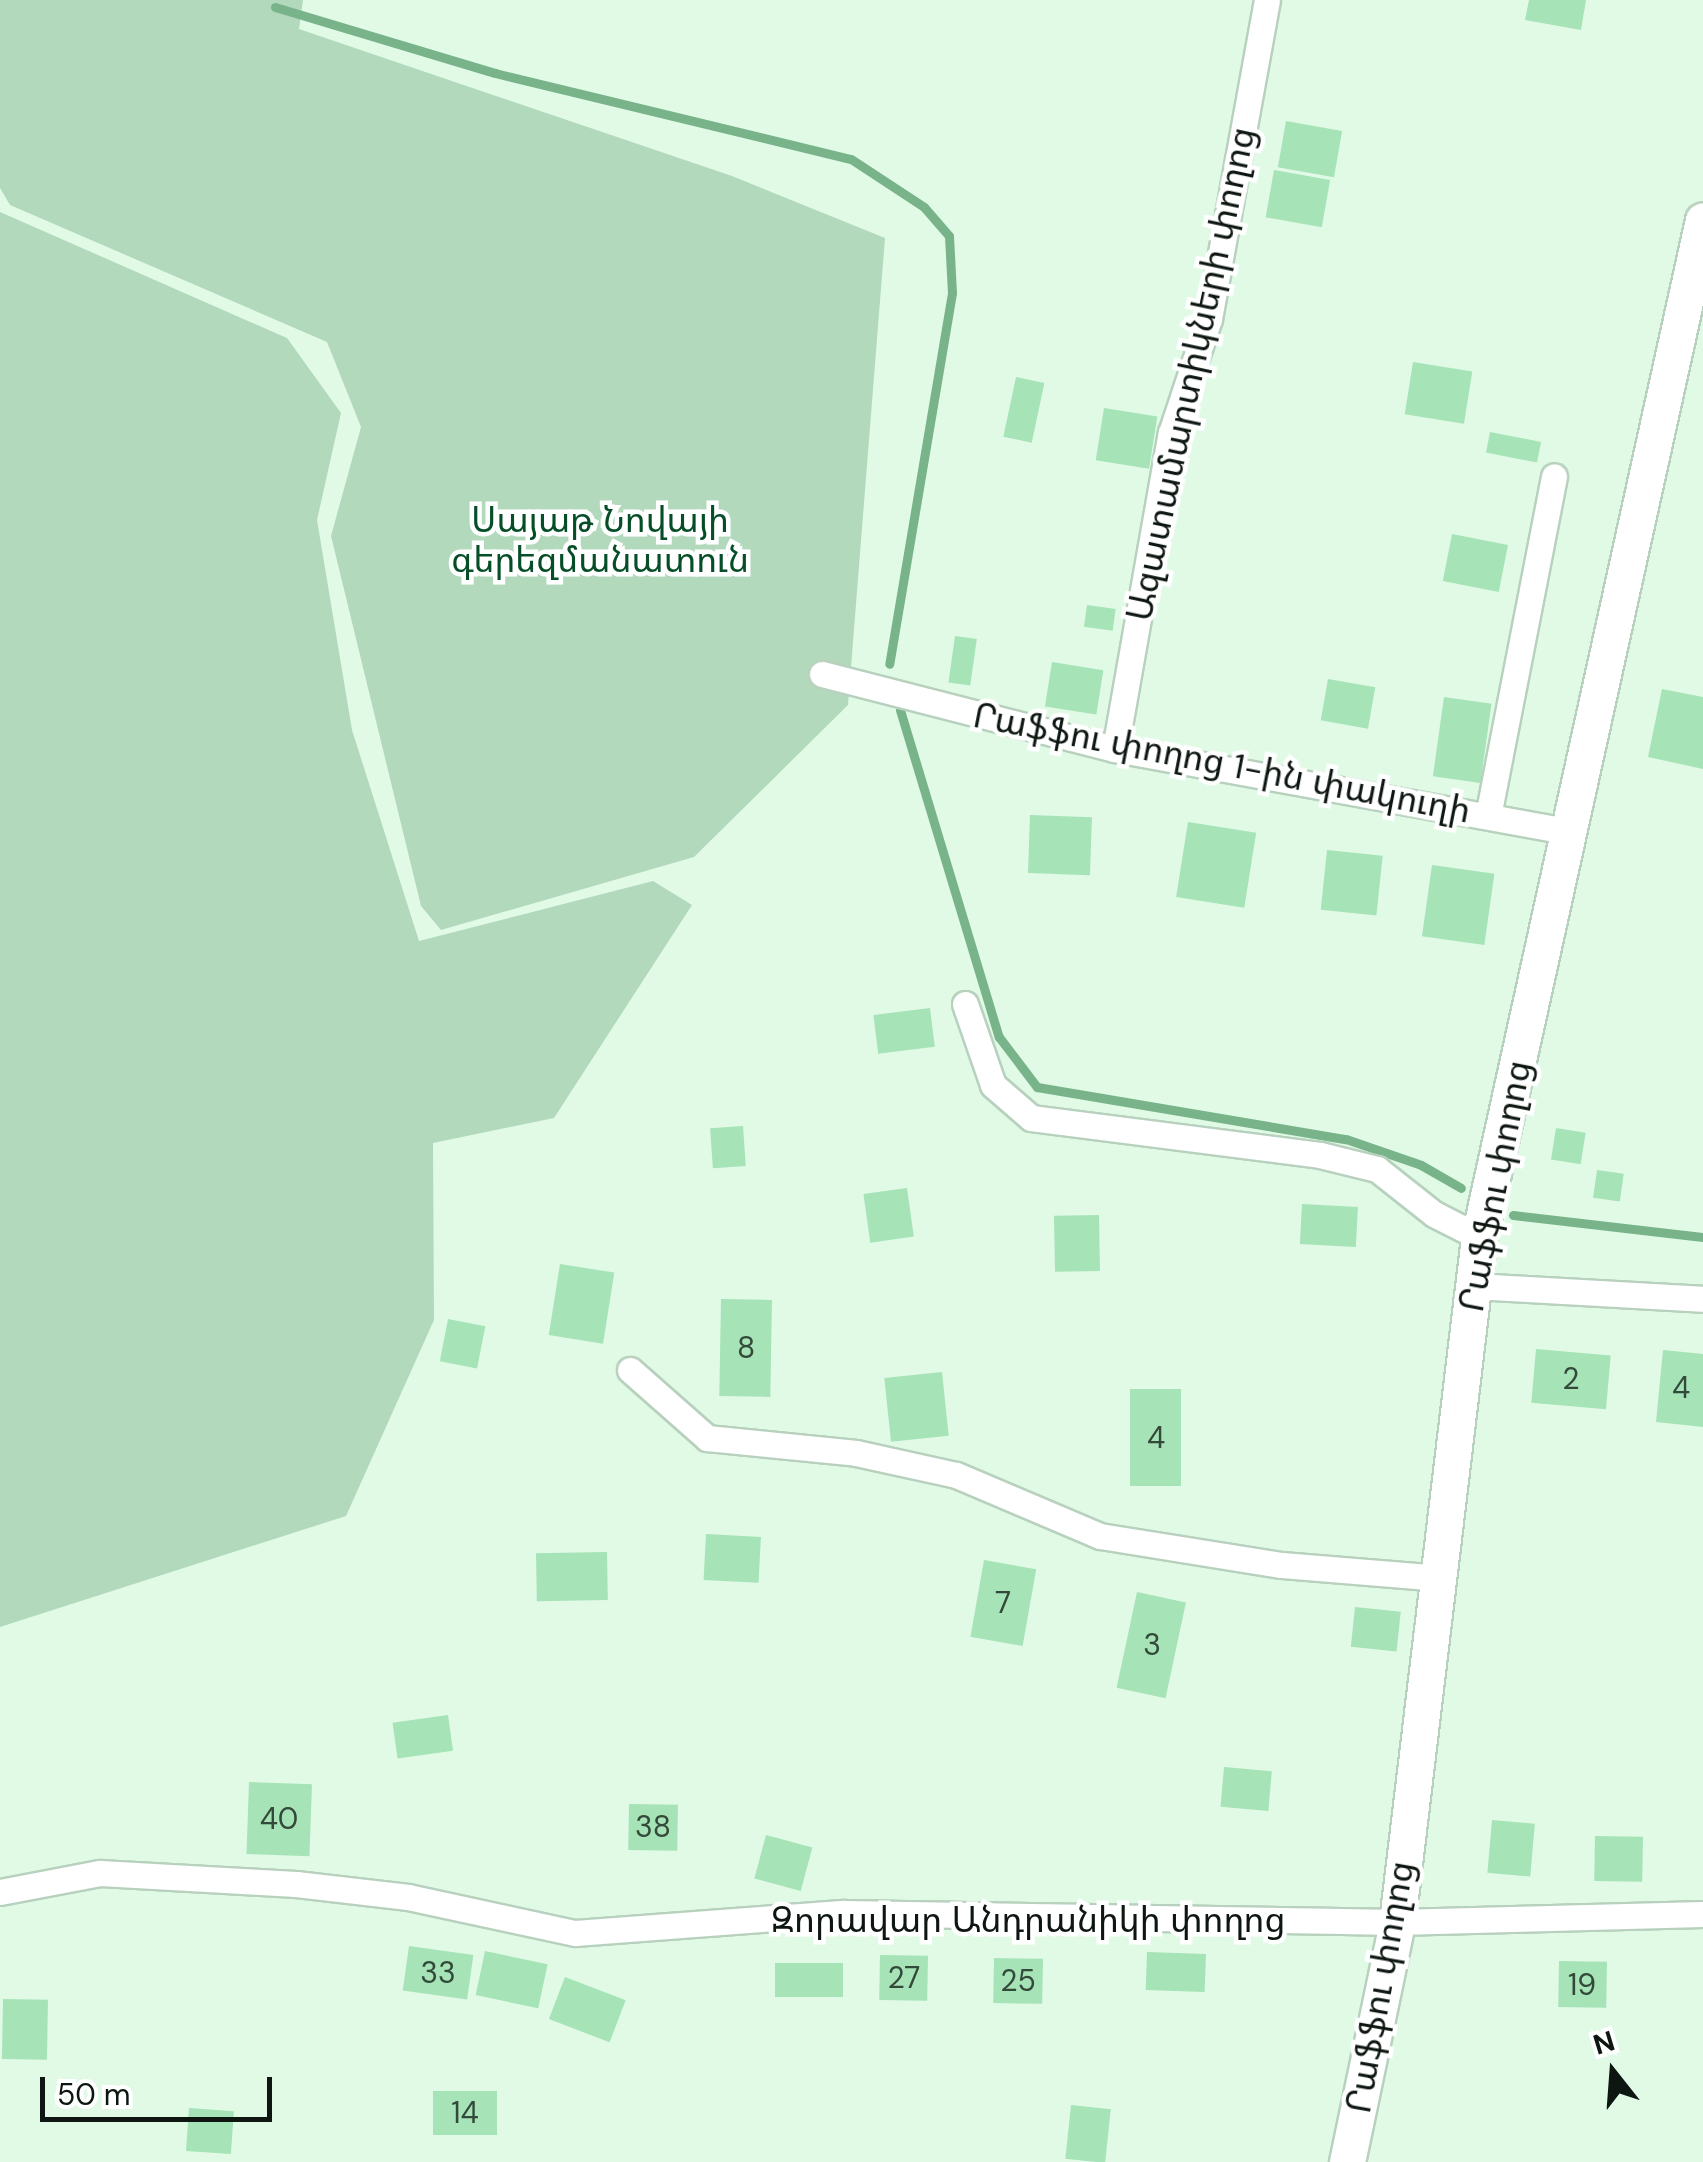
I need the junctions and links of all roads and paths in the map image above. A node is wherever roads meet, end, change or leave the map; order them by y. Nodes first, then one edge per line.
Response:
1 (1266, 0) edge
2 (1703, 220) edge
3 (1554, 476) dead end
4 (822, 674) dead end
5 (1115, 749) junction
6 (1488, 816) junction
7 (1566, 831) junction
8 (966, 1004) dead end
9 (1479, 1237) junction
10 (1472, 1286) junction
11 (1703, 1299) edge
12 (630, 1370) dead end
13 (1440, 1578) junction
14 (0, 1892) edge
15 (1703, 1914) edge
16 (1396, 1922) junction
17 (1347, 2162) edge

1 - 5 street, Ազատամարտիկների փողոց
2 - 7 main road, Րաֆֆու փողոց
3 - 6 street
4 - 5 street, Րաֆֆու փողոց 1-ին փակուղի
5 - 6 street, Րաֆֆու փողոց 1-ին փակուղի
6 - 7 street, Րաֆֆու փողոց 1-ին փակուղի
7 - 9 main road, Րաֆֆու փողոց
8 - 9 street
9 - 10 main road, Րաֆֆու փողոց
10 - 11 street
10 - 13 main road, Րաֆֆու փողոց
12 - 13 street
13 - 16 main road, Րաֆֆու փողոց
14 - 16 street, Զորավար Անդրանիկի փողոց
15 - 16 street, Զորավար Անդրանիկի փողոց
16 - 17 main road, Րաֆֆու փողոց

